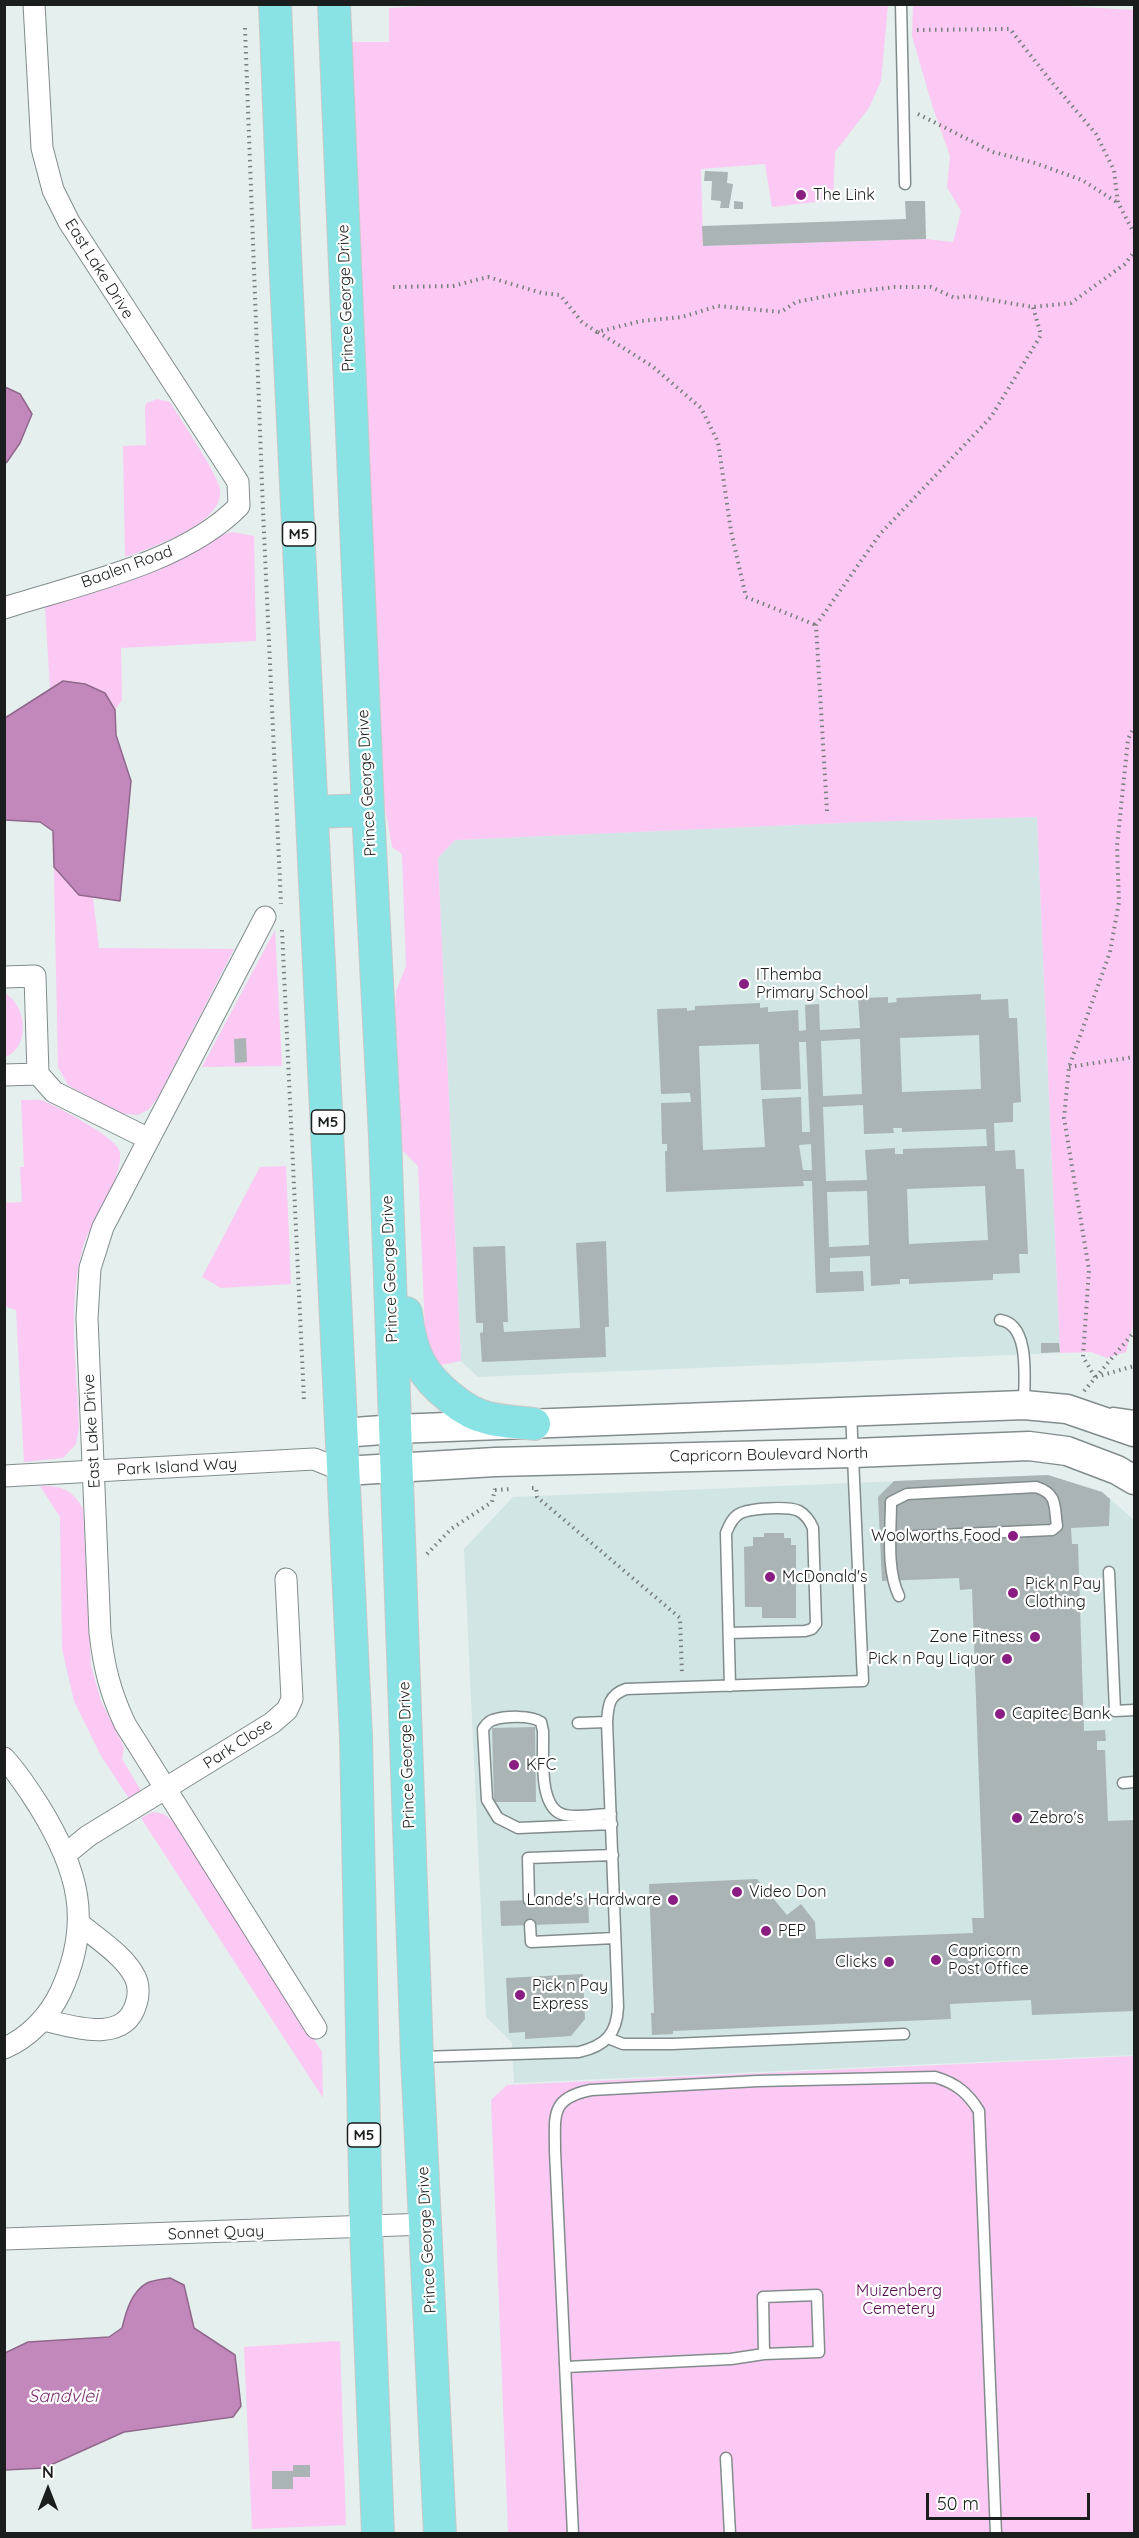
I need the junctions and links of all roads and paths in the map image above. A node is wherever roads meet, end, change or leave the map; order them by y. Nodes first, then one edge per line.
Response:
1 (34, 4) edge
2 (275, 4) edge
3 (333, 4) edge
4 (901, 4) edge
5 (245, 28) dead end
6 (901, 30) junction
7 (903, 107) junction
8 (905, 184) dead end
9 (1118, 203) junction
10 (1134, 233) edge
11 (1134, 252) edge
12 (393, 287) dead end
13 (1033, 307) junction
14 (597, 332) junction
15 (239, 506) joint
16 (4, 608) edge
17 (816, 625) junction
18 (1134, 727) edge
19 (368, 810) junction
20 (827, 811) dead end
21 (313, 812) junction
22 (276, 919) junction
23 (4, 977) edge
24 (1134, 1057) edge
25 (1070, 1067) junction
26 (38, 1074) junction
27 (4, 1075) edge
28 (385, 1136) junction
29 (149, 1139) junction
30 (1000, 1320) dead end
31 (1134, 1332) edge
32 (1134, 1366) edge
33 (1095, 1377) junction
34 (303, 1400) dead end
35 (1024, 1405) junction
36 (851, 1412) junction
37 (1088, 1414) junction
38 (1134, 1416) edge
39 (534, 1424) junction
40 (395, 1429) junction
41 (1134, 1432) edge
42 (342, 1433) junction
43 (853, 1453) junction
44 (314, 1459) junction
45 (397, 1468) junction
46 (344, 1471) junction
47 (94, 1472) junction
48 (4, 1476) edge
49 (1134, 1480) edge
50 (495, 1482) dead end
51 (526, 1488) dead end
52 (516, 1489) dead end
53 (495, 1490) junction
54 (915, 1536) dead end
55 (424, 1559) dead end
56 (1109, 1572) dead end
57 (286, 1579) dead end
58 (899, 1596) dead end
59 (729, 1633) junction
60 (730, 1686) junction
61 (683, 1688) junction
62 (1134, 1710) edge
63 (608, 1722) junction
64 (578, 1723) dead end
65 (4, 1758) edge
66 (166, 1789) junction
67 (612, 1819) junction
68 (66, 1854) junction
69 (613, 1855) junction
70 (529, 1900) dead end
71 (79, 1923) junction
72 (530, 1925) dead end
73 (615, 1938) junction
74 (43, 2020) junction
75 (316, 2028) dead end
76 (904, 2034) dead end
77 (608, 2038) junction
78 (4, 2048) edge
79 (417, 2057) junction
80 (427, 2224) junction
81 (366, 2228) junction
82 (4, 2239) edge
83 (764, 2354) junction
84 (566, 2367) junction
85 (726, 2458) dead end
86 (378, 2534) edge
87 (440, 2534) edge
88 (573, 2534) edge
89 (729, 2534) edge
90 (996, 2534) edge

1 - 15 street, East Lake Drive
2 - 21 main road, M5
3 - 19 main road, Prince George Drive
4 - 6 lane
5 - 22 path
6 - 7 lane
6 - 9 path
7 - 8 lane
7 - 9 path
9 - 10 path
11 - 13 path
12 - 14 path
13 - 14 path
13 - 17 path
14 - 17 path
15 - 16 street, Baalen Road
17 - 20 path
18 - 25 path
19 - 21 main road
19 - 28 main road, Prince George Drive
21 - 42 main road, M5
22 - 29 street, East Lake Drive
22 - 34 path
23 - 26 street
24 - 25 path
25 - 33 path
26 - 27 street
26 - 29 street
28 - 39 main road
28 - 40 main road, Prince George Drive
29 - 47 street, East Lake Drive
30 - 35 lane
31 - 33 path
32 - 33 path
35 - 36 street
35 - 37 street
36 - 39 street
36 - 43 lane
37 - 38 lane
37 - 41 street
39 - 40 street
40 - 42 street
40 - 45 main road, Prince George Drive
42 - 44 street
42 - 46 main road, M5
43 - 45 street, Capricorn Boulevard North
43 - 49 street, Capricorn Boulevard North
43 - 60 lane
44 - 46 street, Park Island Way
44 - 47 street, Park Island Way
45 - 46 street, Capricorn Boulevard North
45 - 79 main road, Prince George Drive
46 - 81 main road, M5
47 - 48 street, Park Island Way
47 - 66 street, East Lake Drive
50 - 53 path
51 - 61 path
52 - 53 path
53 - 55 path
54 - 58 lane
56 - 62 lane
57 - 66 street, Park Close
59 - 59 lane
59 - 60 lane
60 - 61 lane
61 - 63 lane
63 - 64 lane
63 - 67 lane
65 - 68 street
66 - 68 street, Park Close
66 - 75 street, East Lake Drive
67 - 67 lane
67 - 69 lane
68 - 71 street
69 - 70 lane
69 - 73 lane
71 - 74 street
71 - 74 street
72 - 73 lane
73 - 77 lane
74 - 78 street
76 - 77 lane
77 - 79 lane
79 - 80 main road, Prince George Drive
80 - 81 street, Sonnet Quay
80 - 87 main road, Prince George Drive
81 - 82 street, Sonnet Quay
81 - 86 main road, M5
83 - 83 lane
83 - 84 lane
84 - 88 lane
84 - 90 lane
85 - 89 lane

